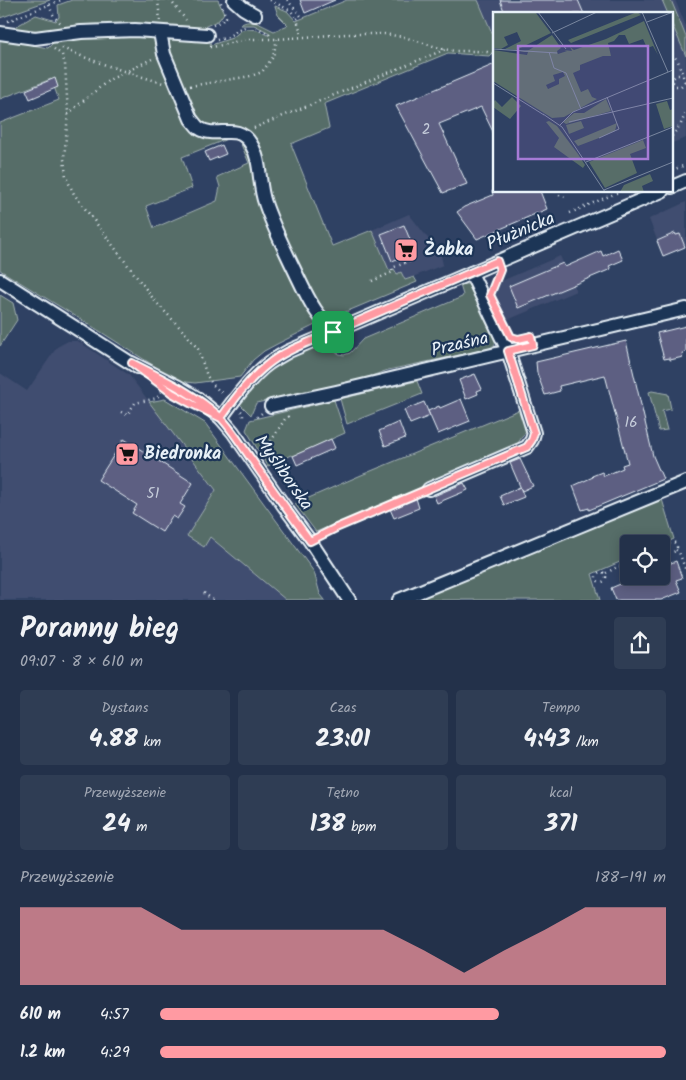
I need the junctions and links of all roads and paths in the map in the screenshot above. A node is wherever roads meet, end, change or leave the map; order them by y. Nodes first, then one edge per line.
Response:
1 (61, 0) edge
2 (158, 0) edge
3 (170, 0) edge
4 (220, 0) edge
5 (234, 0) edge
6 (270, 0) edge
7 (287, 0) edge
8 (255, 14) dead end
9 (297, 19) junction
10 (8, 21) dead end
11 (186, 21) dead end
12 (160, 32) junction
13 (0, 33) edge
14 (192, 35) junction
15 (302, 37) junction
16 (35, 38) junction
17 (209, 39) junction
18 (272, 39) junction
19 (446, 49) junction
20 (164, 54) junction
21 (493, 54) edge
22 (674, 56) edge
23 (682, 75) junction
24 (674, 77) edge
25 (674, 83) edge
26 (686, 83) edge
27 (686, 112) edge
28 (68, 114) junction
29 (241, 133) junction
30 (674, 133) edge
31 (686, 165) edge
32 (674, 169) edge
33 (686, 181) edge
34 (674, 186) edge
35 (557, 192) edge
36 (620, 192) edge
37 (660, 192) edge
38 (565, 197) dead end
39 (570, 213) dead end
40 (410, 261) dead end
41 (497, 261) junction
42 (471, 273) junction
43 (0, 280) edge
44 (372, 281) dead end
45 (490, 295) dead end
46 (686, 309) edge
47 (333, 332) junction
48 (508, 351) junction
49 (161, 392) dead end
50 (223, 394) dead end
51 (271, 406) dead end
52 (238, 408) dead end
53 (298, 410) dead end
54 (121, 412) dead end
55 (221, 418) junction
56 (244, 420) dead end
57 (261, 457) dead end
58 (686, 482) edge
59 (429, 489) joint
60 (310, 541) junction
61 (670, 543) edge
62 (676, 550) junction
63 (670, 551) edge
64 (620, 567) edge
65 (686, 571) edge
66 (605, 574) dead end
67 (204, 593) dead end
68 (214, 600) edge
69 (349, 600) edge
70 (399, 600) edge

1 - 10 path
2 - 12 path
3 - 11 path
4 - 17 path
5 - 8 street
6 - 9 path
7 - 9 path
9 - 15 path
12 - 14 street
12 - 16 street
12 - 20 street
13 - 16 street
14 - 17 street
14 - 18 path
15 - 18 path
15 - 19 path
16 - 28 path
17 - 18 path
19 - 21 path
19 - 29 path
20 - 28 path
20 - 29 street
22 - 23 path
23 - 24 path
23 - 26 path
25 - 26 path
27 - 30 path
28 - 50 path
29 - 47 street
31 - 32 path
33 - 34 street
35 - 38 path
36 - 39 path
37 - 41 street, Płużnicka
40 - 44 path
41 - 42 street, Płużnicka
41 - 45 path
42 - 47 street, Płużnicka
42 - 48 street
43 - 55 street, Myśliborska
46 - 48 street, Przaśna
47 - 55 street, Płużnicka
48 - 51 street, Przaśna
48 - 59 street
49 - 54 path
52 - 56 path
53 - 57 path
55 - 60 street, Myśliborska
58 - 70 street
59 - 60 path
60 - 69 street, Myśliborska
61 - 62 path
62 - 63 path
62 - 65 path
64 - 66 path
67 - 68 path

